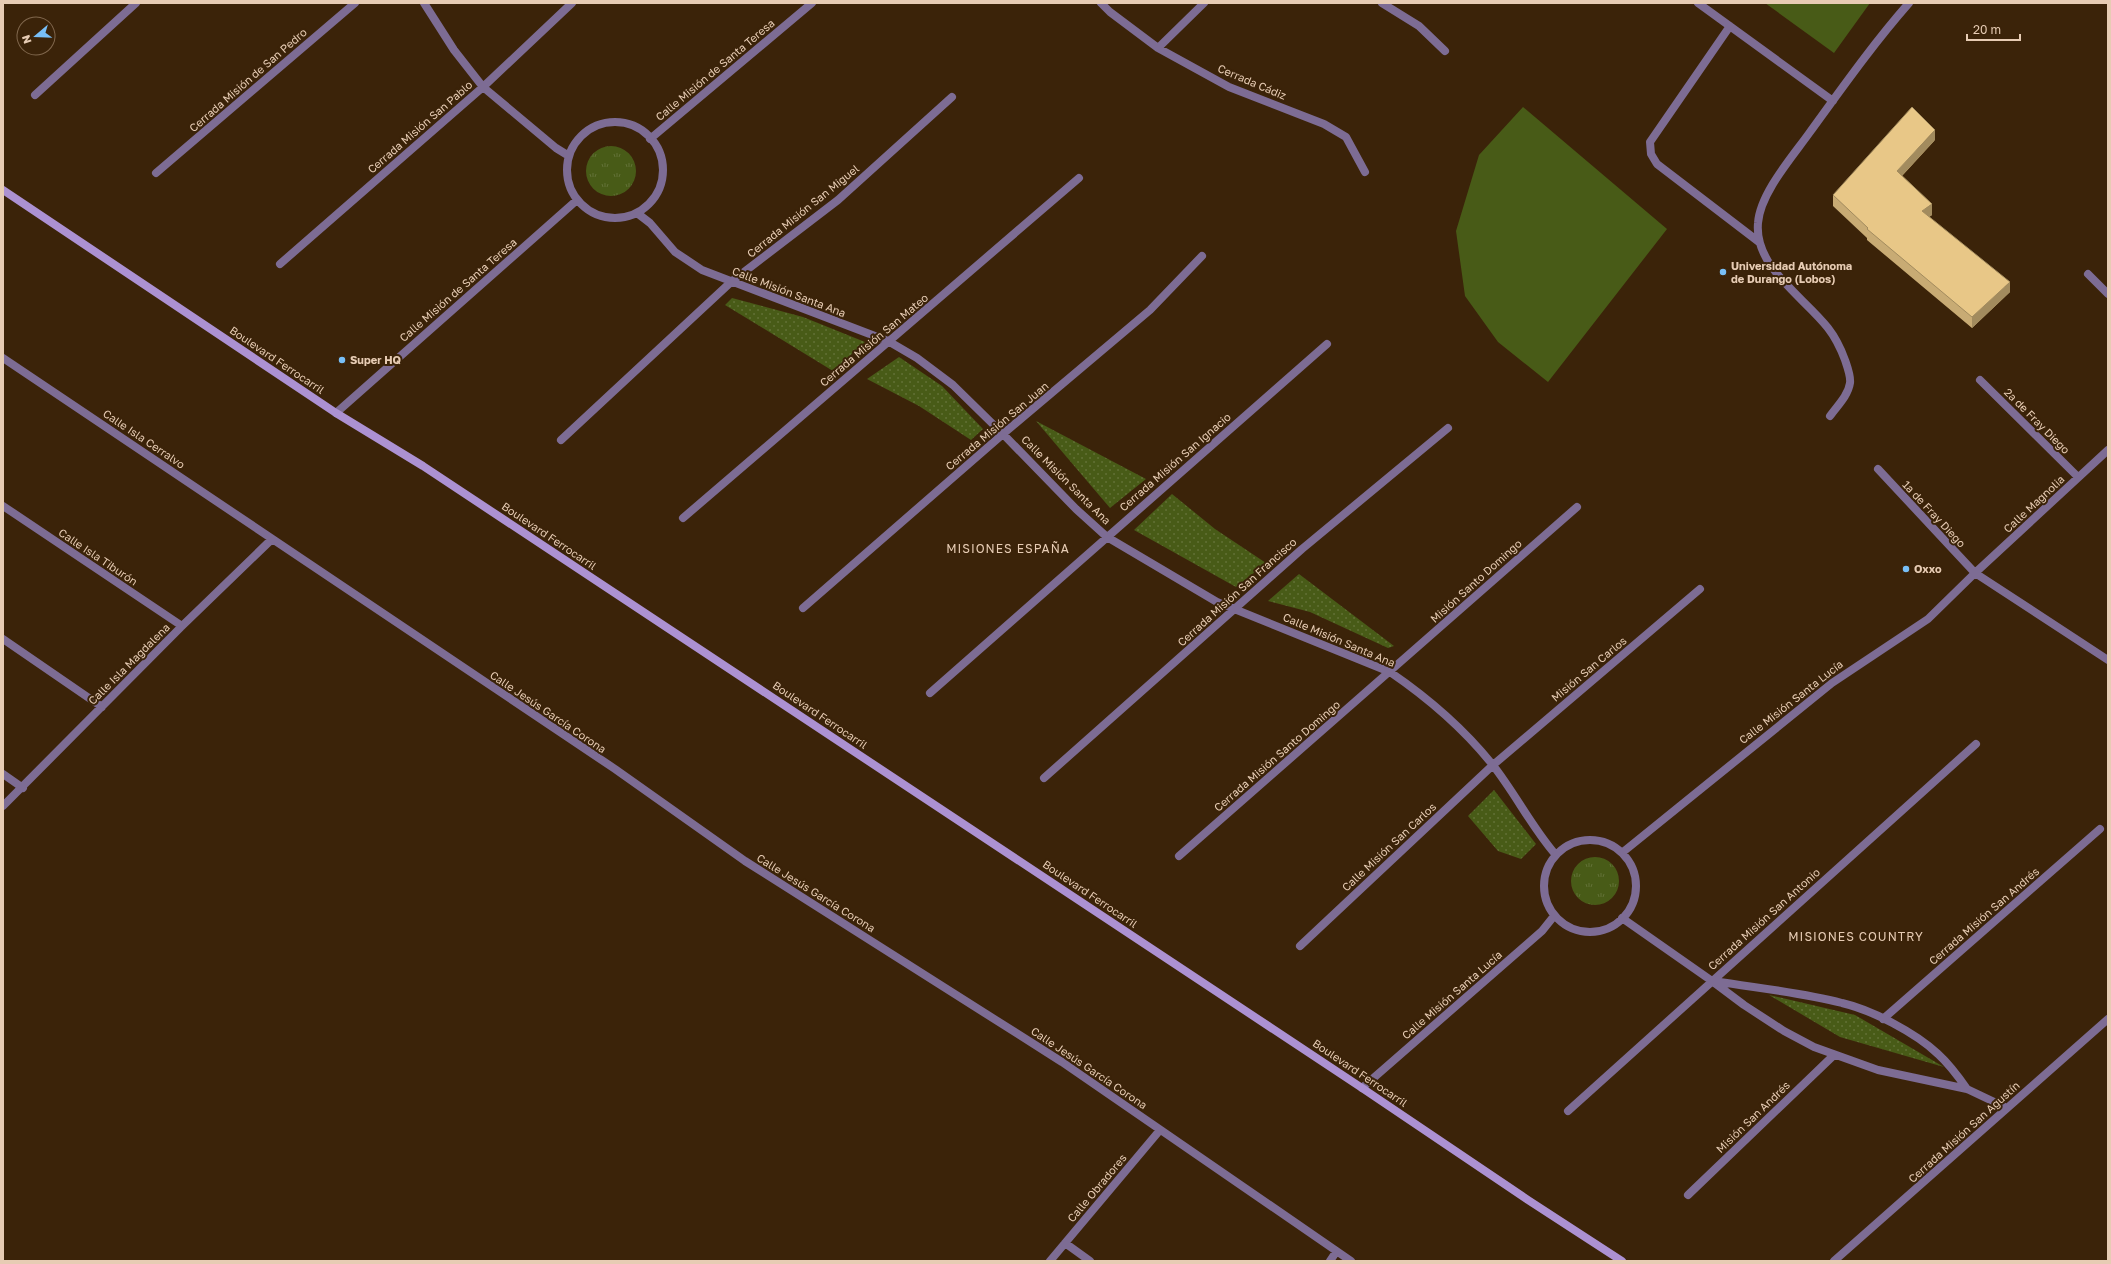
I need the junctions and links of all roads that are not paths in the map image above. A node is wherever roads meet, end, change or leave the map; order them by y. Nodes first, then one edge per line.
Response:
1 (136, 3) edge
2 (355, 3) edge
3 (424, 3) edge
4 (572, 3) edge
5 (812, 3) edge
6 (1101, 3) edge
7 (1204, 3) edge
8 (1382, 3) edge
9 (1698, 3) edge
10 (1909, 3) edge
11 (1730, 26) junction
12 (1158, 48) junction
13 (1445, 51) dead end
14 (483, 87) junction
15 (35, 95) dead end
16 (952, 97) dead end
17 (1832, 101) junction
18 (650, 139) junction
19 (569, 156) junction
20 (1365, 172) dead end
21 (156, 173) dead end
22 (1079, 178) dead end
23 (3, 190) edge
24 (577, 200) junction
25 (637, 213) junction
26 (1759, 242) junction
27 (1202, 256) dead end
28 (280, 264) dead end
29 (2088, 274) dead end
30 (731, 282) junction
31 (2108, 294) edge
32 (888, 341) junction
33 (1327, 344) dead end
34 (3, 358) edge
35 (1980, 380) dead end
36 (336, 413) junction
37 (1830, 416) dead end
38 (1448, 428) dead end
39 (1003, 434) junction
40 (561, 440) dead end
41 (2108, 450) edge
42 (1878, 469) dead end
43 (2078, 477) junction
44 (3, 506) edge
45 (1576, 507) dead end
46 (683, 518) dead end
47 (1106, 536) junction
48 (272, 539) junction
49 (1975, 573) junction
50 (1700, 589) dead end
51 (803, 608) dead end
52 (1236, 609) junction
53 (182, 626) junction
54 (3, 639) edge
55 (2108, 660) edge
56 (1390, 672) junction
57 (930, 693) dead end
58 (102, 707) junction
59 (1976, 744) dead end
60 (1493, 765) junction
61 (3, 774) edge
62 (1044, 778) dead end
63 (23, 788) junction
64 (3, 806) edge
65 (2100, 829) dead end
66 (1623, 852) junction
67 (1555, 854) junction
68 (1179, 856) dead end
69 (1554, 916) junction
70 (1622, 918) junction
71 (1300, 946) dead end
72 (1712, 981) junction
73 (1883, 1019) junction
74 (2108, 1019) edge
75 (1834, 1055) junction
76 (1362, 1088) junction
77 (1967, 1089) junction
78 (2007, 1108) junction
79 (1568, 1111) dead end
80 (1160, 1130) junction
81 (1688, 1195) dead end
82 (1065, 1243) junction
83 (1336, 1252) junction
84 (1050, 1261) edge
85 (1090, 1261) edge
86 (1330, 1261) edge
87 (1351, 1261) edge
88 (1622, 1261) edge
89 (1834, 1261) edge

1 - 15 street
2 - 21 street, Cerrada Misión de San Pedro
3 - 14 street
4 - 14 street, Cerrada Misión San Pablo
5 - 18 street, Calle Misión de Santa Teresa
6 - 12 street, Cerrada Cádiz
7 - 12 street
8 - 13 street
9 - 11 street
10 - 17 street
11 - 17 street
11 - 26 street
12 - 20 street, Cerrada Cádiz
14 - 19 street
14 - 28 street, Cerrada Misión San Pablo
16 - 30 street, Cerrada Misión San Miguel
17 - 26 street
18 - 19 street
18 - 25 street
19 - 24 street
22 - 32 street, Cerrada Misión San Mateo
23 - 36 main road, Boulevard Ferrocarril
24 - 25 street
24 - 36 street, Calle Misión de Santa Teresa
25 - 30 street, Calle Misión Santa Ana
26 - 37 street
27 - 39 street, Cerrada Misión San Juan
29 - 31 street
30 - 32 street, Calle Misión Santa Ana
30 - 40 street, Cerrada Misión San Miguel
32 - 39 street, Calle Misión Santa Ana
32 - 46 street, Cerrada Misión San Mateo
33 - 47 street, Cerrada Misión San Ignacio
34 - 48 street, Calle Isla Cerralvo
35 - 43 street, 2a de Fray Diego
36 - 76 main road, Boulevard Ferrocarril
38 - 52 street, Cerrada Misión San Francisco
39 - 47 street, Calle Misión Santa Ana
39 - 51 street, Cerrada Misión San Juan
41 - 43 street, Calle Magnolia
42 - 49 street, 1a de Fray Diego
43 - 49 street, Calle Magnolia
44 - 53 street, Calle Isla Tiburón
45 - 56 street, Misión Santo Domingo
47 - 52 street, Calle Misión Santa Ana
47 - 57 street, Cerrada Misión San Ignacio
48 - 53 street, Calle Isla Magdalena
48 - 80 street, Calle Jesús García Corona
49 - 55 street, 1a de Fray Diego
49 - 66 street, Calle Misión Santa Lucía
50 - 60 street, Misión San Carlos
52 - 56 street, Calle Misión Santa Ana
52 - 62 street, Cerrada Misión San Francisco
53 - 58 street, Calle Isla Magdalena
54 - 58 street
56 - 60 street, Calle Misión Santa Ana
56 - 68 street, Cerrada Misión Santo Domingo
58 - 63 street, Calle Isla Magdalena
59 - 72 street, Cerrada Misión San Antonio
60 - 67 street, Calle Misión Santa Ana
60 - 71 street, Calle Misión San Carlos
61 - 63 street
63 - 64 street, Calle Isla Magdalena
65 - 73 street, Cerrada Misión San Andrés
66 - 67 street
66 - 70 street
67 - 69 street
69 - 70 street
69 - 76 street, Calle Misión Santa Lucía
70 - 72 street
72 - 73 street
72 - 75 street
72 - 79 street, Cerrada Misión San Antonio
73 - 77 street
74 - 78 street, Cerrada Misión San Agustín
75 - 77 street
75 - 81 street, Misión San Andrés
76 - 88 main road, Boulevard Ferrocarril
77 - 78 street
78 - 89 street, Cerrada Misión San Agustín
80 - 82 street, Calle Obradores
80 - 83 street, Calle Jesús García Corona
82 - 84 street, Calle Obradores
82 - 85 street
83 - 86 street
83 - 87 street, Calle Jesús García Corona

